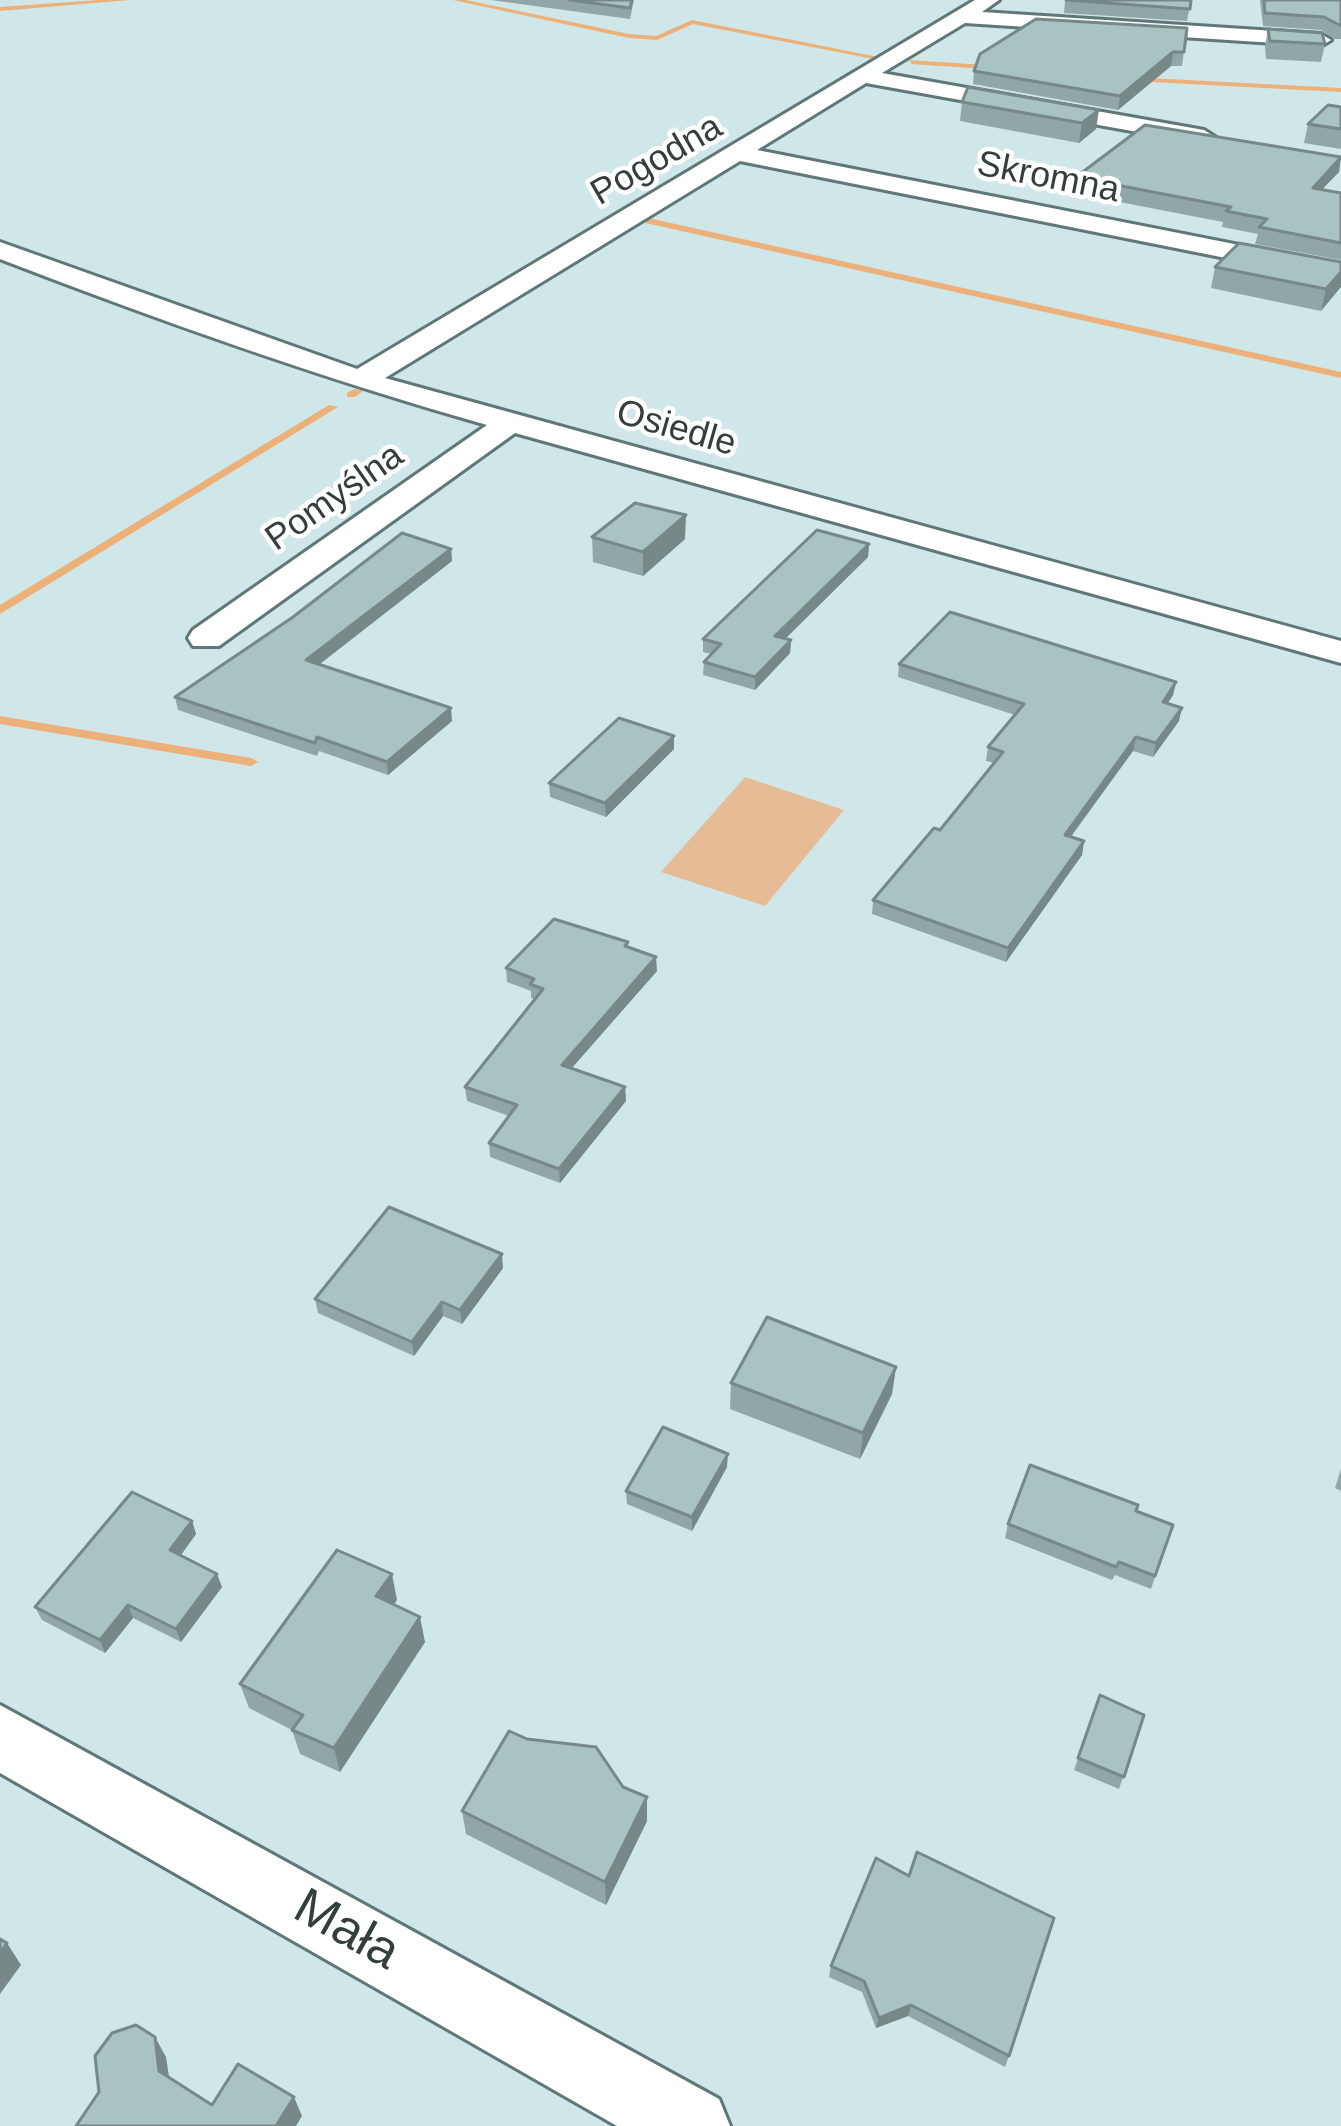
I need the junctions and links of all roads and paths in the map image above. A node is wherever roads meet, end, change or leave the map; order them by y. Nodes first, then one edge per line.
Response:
1 (989, 0) edge
2 (965, 17) junction
3 (1321, 40) edge
4 (866, 77) junction
5 (1228, 141) edge
6 (741, 154) junction
7 (0, 250) edge
8 (1341, 273) edge
9 (360, 380) junction
10 (509, 423) junction
11 (206, 638) dead end
12 (1341, 652) edge
13 (0, 1737) edge
14 (692, 2126) edge

1 - 2 street, Pogodna
2 - 3 street
2 - 4 street, Pogodna
4 - 5 street
4 - 6 street, Pogodna
6 - 8 street, Skromna
6 - 9 street, Pogodna
7 - 9 street, Osiedle
9 - 10 street, Osiedle
10 - 11 street, Pomyślna
10 - 12 street, Osiedle
13 - 14 street, Mała

